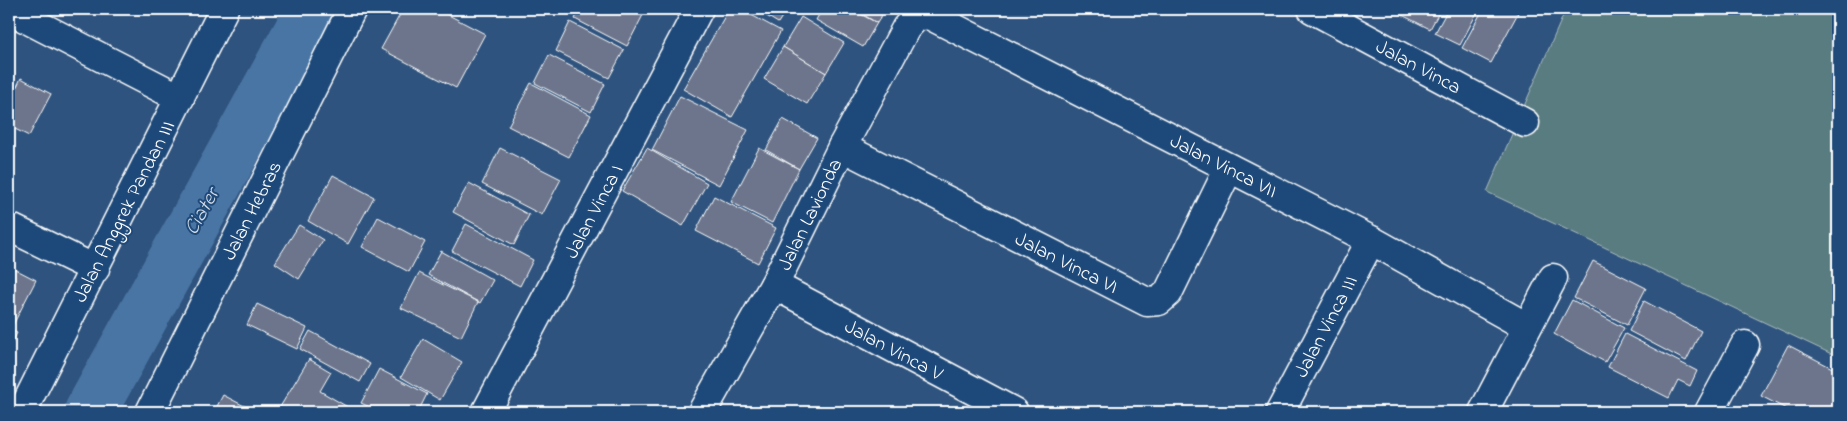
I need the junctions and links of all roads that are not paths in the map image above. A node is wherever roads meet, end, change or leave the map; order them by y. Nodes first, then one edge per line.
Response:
1 (224, 9) edge
2 (352, 9) edge
3 (699, 9) edge
4 (1312, 9) edge
5 (9, 10) edge
6 (916, 17) joint
7 (180, 98) junction
8 (1525, 122) dead end
9 (842, 147) junction
10 (1229, 168) junction
11 (9, 227) edge
12 (1371, 240) junction
13 (95, 269) junction
14 (1553, 278) dead end
15 (774, 285) junction
16 (1527, 327) junction
17 (1745, 345) dead end
18 (9, 410) edge
19 (12, 412) edge
20 (22, 412) edge
21 (150, 412) edge
22 (486, 412) edge
23 (702, 412) edge
24 (1014, 412) edge
25 (1280, 412) edge
26 (1483, 412) edge
27 (1709, 412) edge

1 - 7 street, Jalan Anggrek Pandan III
2 - 21 street, Jalan Hebras
3 - 22 street, Jalan Vinca I
4 - 8 street, Jalan Vinca
5 - 7 street
6 - 9 street, Jalan Lavionda
6 - 10 street, Jalan Vinca VII
7 - 13 street, Jalan Anggrek Pandan III
9 - 10 street, Jalan Vinca VI
9 - 15 street, Jalan Lavionda
10 - 12 street, Jalan Vinca VII
11 - 13 street
12 - 16 street, Jalan Vinca VII
12 - 25 street, Jalan Vinca III
13 - 20 street, Jalan Anggrek Pandan III
14 - 16 street
15 - 23 street, Jalan Lavionda
15 - 24 street, Jalan Vinca V
16 - 26 street
17 - 27 street
18 - 19 street

